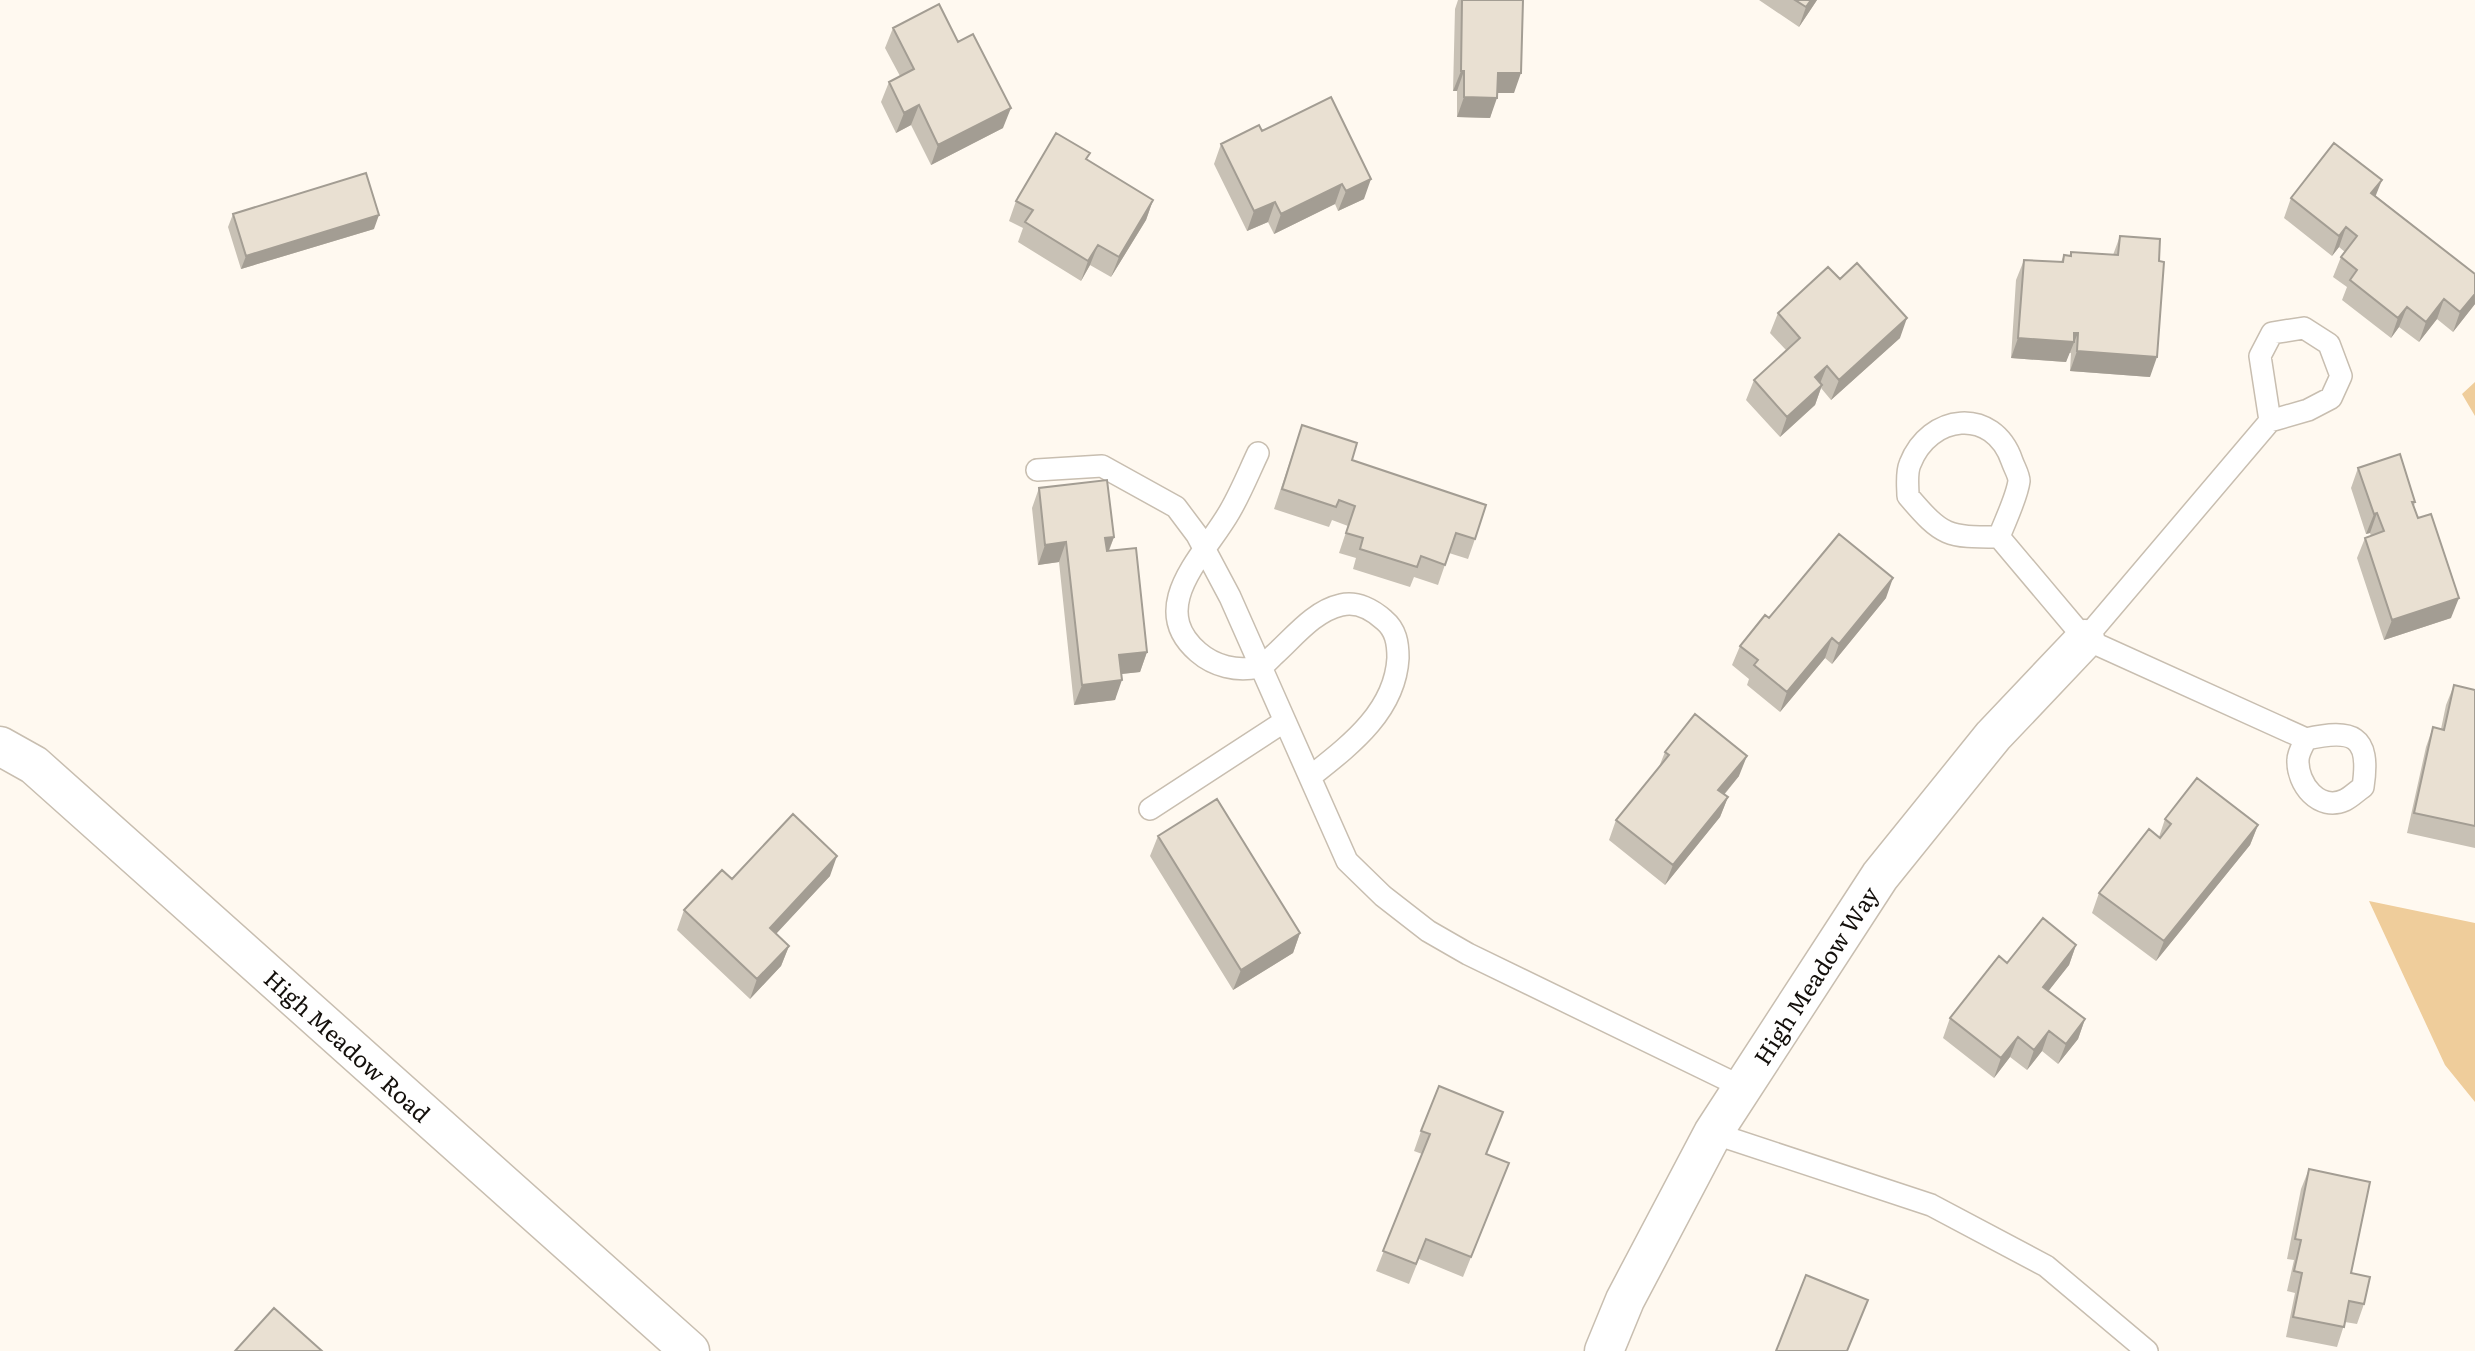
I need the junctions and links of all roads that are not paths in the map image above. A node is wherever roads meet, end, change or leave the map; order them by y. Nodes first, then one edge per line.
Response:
1 (2270, 421) junction
2 (1258, 453) dead end
3 (1037, 470) dead end
4 (1999, 537) junction
5 (1205, 549) junction
6 (2085, 639) junction
7 (1261, 667) junction
8 (1285, 721) junction
9 (2306, 739) dead end
10 (0, 746) edge
11 (1310, 777) junction
12 (1150, 809) dead end
13 (1742, 1087) junction
14 (1713, 1133) junction
15 (691, 1351) edge
16 (1604, 1351) edge
17 (2147, 1351) edge

1 - 1 lane
1 - 6 lane
2 - 5 lane
3 - 5 lane
4 - 4 lane
4 - 6 lane
5 - 7 lane
5 - 7 lane
6 - 9 lane
6 - 13 street, High Meadow Way
7 - 8 lane
7 - 11 lane
8 - 11 lane
8 - 12 lane
10 - 15 street, High Meadow Road
11 - 13 lane
13 - 14 street, High Meadow Way
14 - 16 street, High Meadow Way
14 - 17 lane

